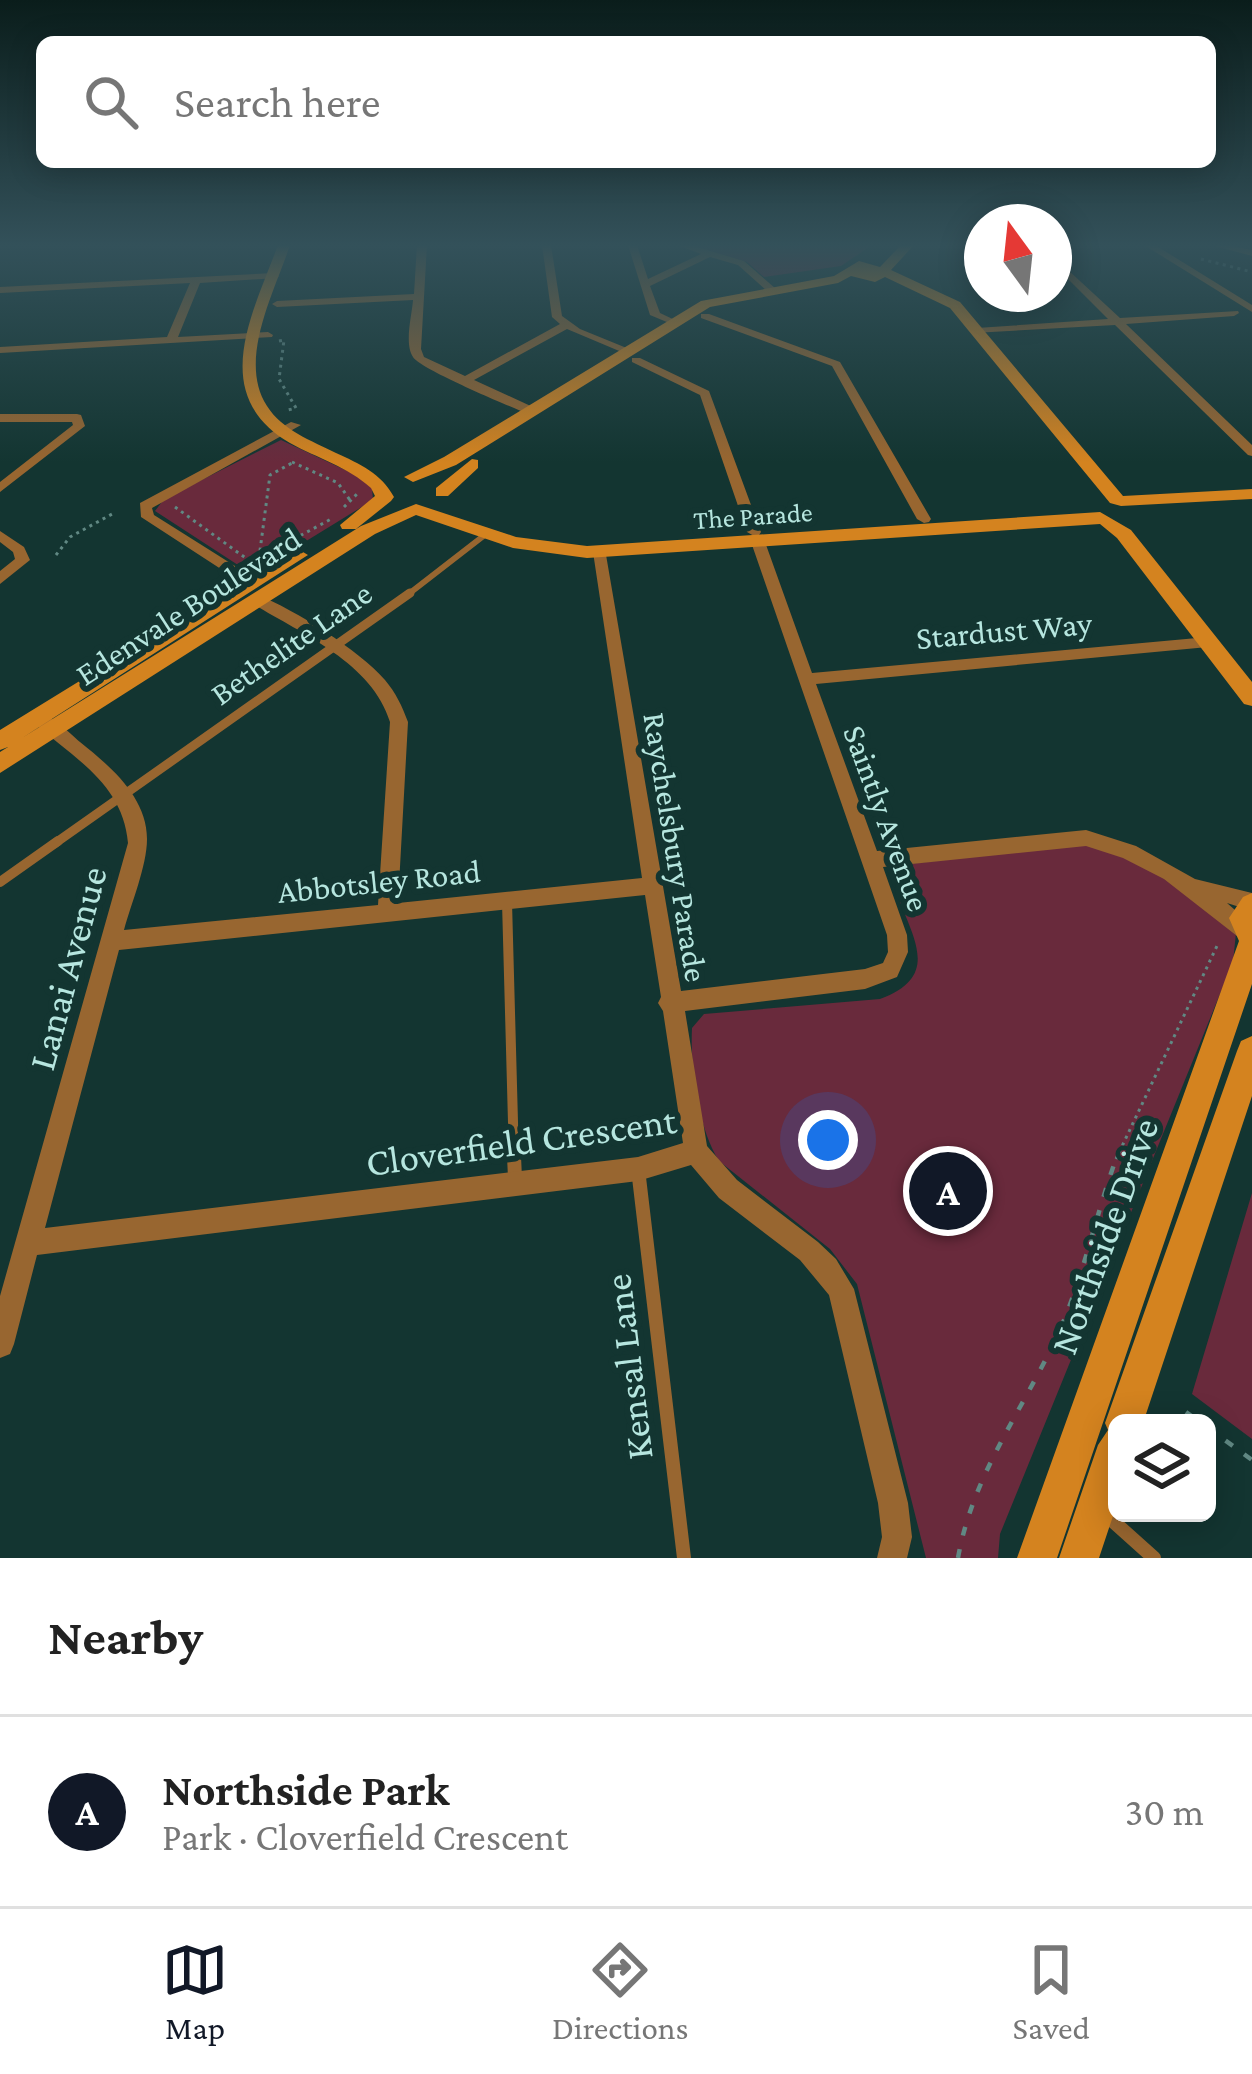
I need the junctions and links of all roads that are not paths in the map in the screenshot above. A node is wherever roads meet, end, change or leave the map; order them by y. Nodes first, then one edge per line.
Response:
1 (180, 318) edge
2 (266, 318) edge
3 (270, 318) edge
4 (418, 318) edge
5 (560, 318) edge
6 (661, 318) edge
7 (682, 318) edge
8 (702, 318) edge
9 (710, 318) edge
10 (961, 318) edge
11 (1114, 318) edge
12 (1208, 318) edge
13 (674, 322) junction
14 (1119, 323) junction
15 (566, 326) junction
16 (971, 332) junction
17 (262, 335) junction
18 (171, 340) junction
19 (0, 350) edge
20 (632, 355) junction
21 (464, 382) junction
22 (531, 411) junction
23 (0, 418) edge
24 (288, 428) junction
25 (1252, 452) edge
26 (410, 477) junction
27 (0, 488) edge
28 (382, 492) junction
29 (442, 494) junction
30 (1252, 494) edge
31 (1252, 504) edge
32 (414, 510) junction
33 (1111, 510) junction
34 (927, 524) junction
35 (486, 534) junction
36 (0, 536) edge
37 (756, 537) junction
38 (600, 552) junction
39 (0, 579) edge
40 (255, 592) junction
41 (1217, 641) junction
42 (331, 648) junction
43 (1252, 674) edge
44 (806, 679) junction
45 (1252, 698) edge
46 (46, 724) junction
47 (0, 741) edge
48 (0, 764) edge
49 (125, 794) junction
50 (870, 860) junction
51 (0, 882) edge
52 (1188, 884) junction
53 (651, 886) junction
54 (507, 902) junction
55 (387, 914) junction
56 (1245, 928) edge
57 (112, 940) junction
58 (669, 1003) junction
59 (1252, 1051) edge
60 (696, 1151) junction
61 (638, 1169) junction
62 (516, 1184) junction
63 (28, 1243) junction
64 (0, 1344) edge
65 (1127, 1414) edge
66 (1108, 1472) edge
67 (1096, 1507) junction
68 (684, 1558) edge
69 (892, 1558) edge
70 (1037, 1558) edge
71 (1079, 1558) edge
72 (1154, 1558) edge

1 - 18 street
2 - 17 street
3 - 17 street
4 - 21 street
5 - 15 street
6 - 13 street
7 - 13 street
8 - 20 street
9 - 34 street
10 - 16 street
11 - 14 street
12 - 14 street
13 - 20 street
14 - 16 street
14 - 25 street
15 - 20 street, Saintly Avenue
15 - 21 street
16 - 33 street
17 - 18 street
17 - 24 street
18 - 19 street
20 - 22 street, Edenvale Boulevard
20 - 29 street, Edenvale Boulevard
20 - 37 street, Saintly Avenue
21 - 22 street
22 - 26 street, Edenvale Boulevard
23 - 27 street
24 - 26 street
24 - 28 street
24 - 40 street
26 - 28 street, Edenvale Boulevard
26 - 29 street, The Parade
28 - 32 street, The Parade
28 - 40 street, Edenvale Boulevard
29 - 32 street, Edenvale Boulevard
29 - 37 street, The Parade
30 - 33 street
31 - 33 street
32 - 35 street, The Parade
32 - 40 street, Edenvale Boulevard
33 - 34 street, The Parade
33 - 41 street
34 - 37 street, The Parade
35 - 38 street, The Parade
35 - 42 lane, Bethelite Lane
36 - 39 street
37 - 38 street, The Parade
37 - 44 street, Saintly Avenue
38 - 53 street, Raychelsbury Parade
40 - 42 street
40 - 46 street, Edenvale Boulevard
41 - 43 street
41 - 44 street, Stardust Way
41 - 45 street
42 - 49 lane, Bethelite Lane
42 - 55 street
44 - 50 street, Saintly Avenue
46 - 47 street, Edenvale Boulevard
46 - 48 street, Edenvale Boulevard
46 - 49 street
49 - 51 lane, Bethelite Lane
49 - 57 street, Lanai Avenue
50 - 52 street
50 - 58 street, Saintly Avenue
52 - 56 street
52 - 56 street
53 - 54 street, Abbotsley Road
53 - 58 street, Raychelsbury Parade
54 - 55 street, Abbotsley Road
54 - 62 lane
55 - 57 street, Abbotsley Road
56 - 70 street, Northside Drive
57 - 63 street, Lanai Avenue
58 - 60 street, Raychelsbury Parade
59 - 65 street
60 - 61 street, Cloverfield Crescent
60 - 69 street, Cloverfield Crescent
61 - 62 street, Cloverfield Crescent
61 - 68 lane, Kensal Lane
62 - 63 street, Cloverfield Crescent
63 - 64 street, Lanai Avenue
66 - 67 street
67 - 71 street
67 - 72 lane

